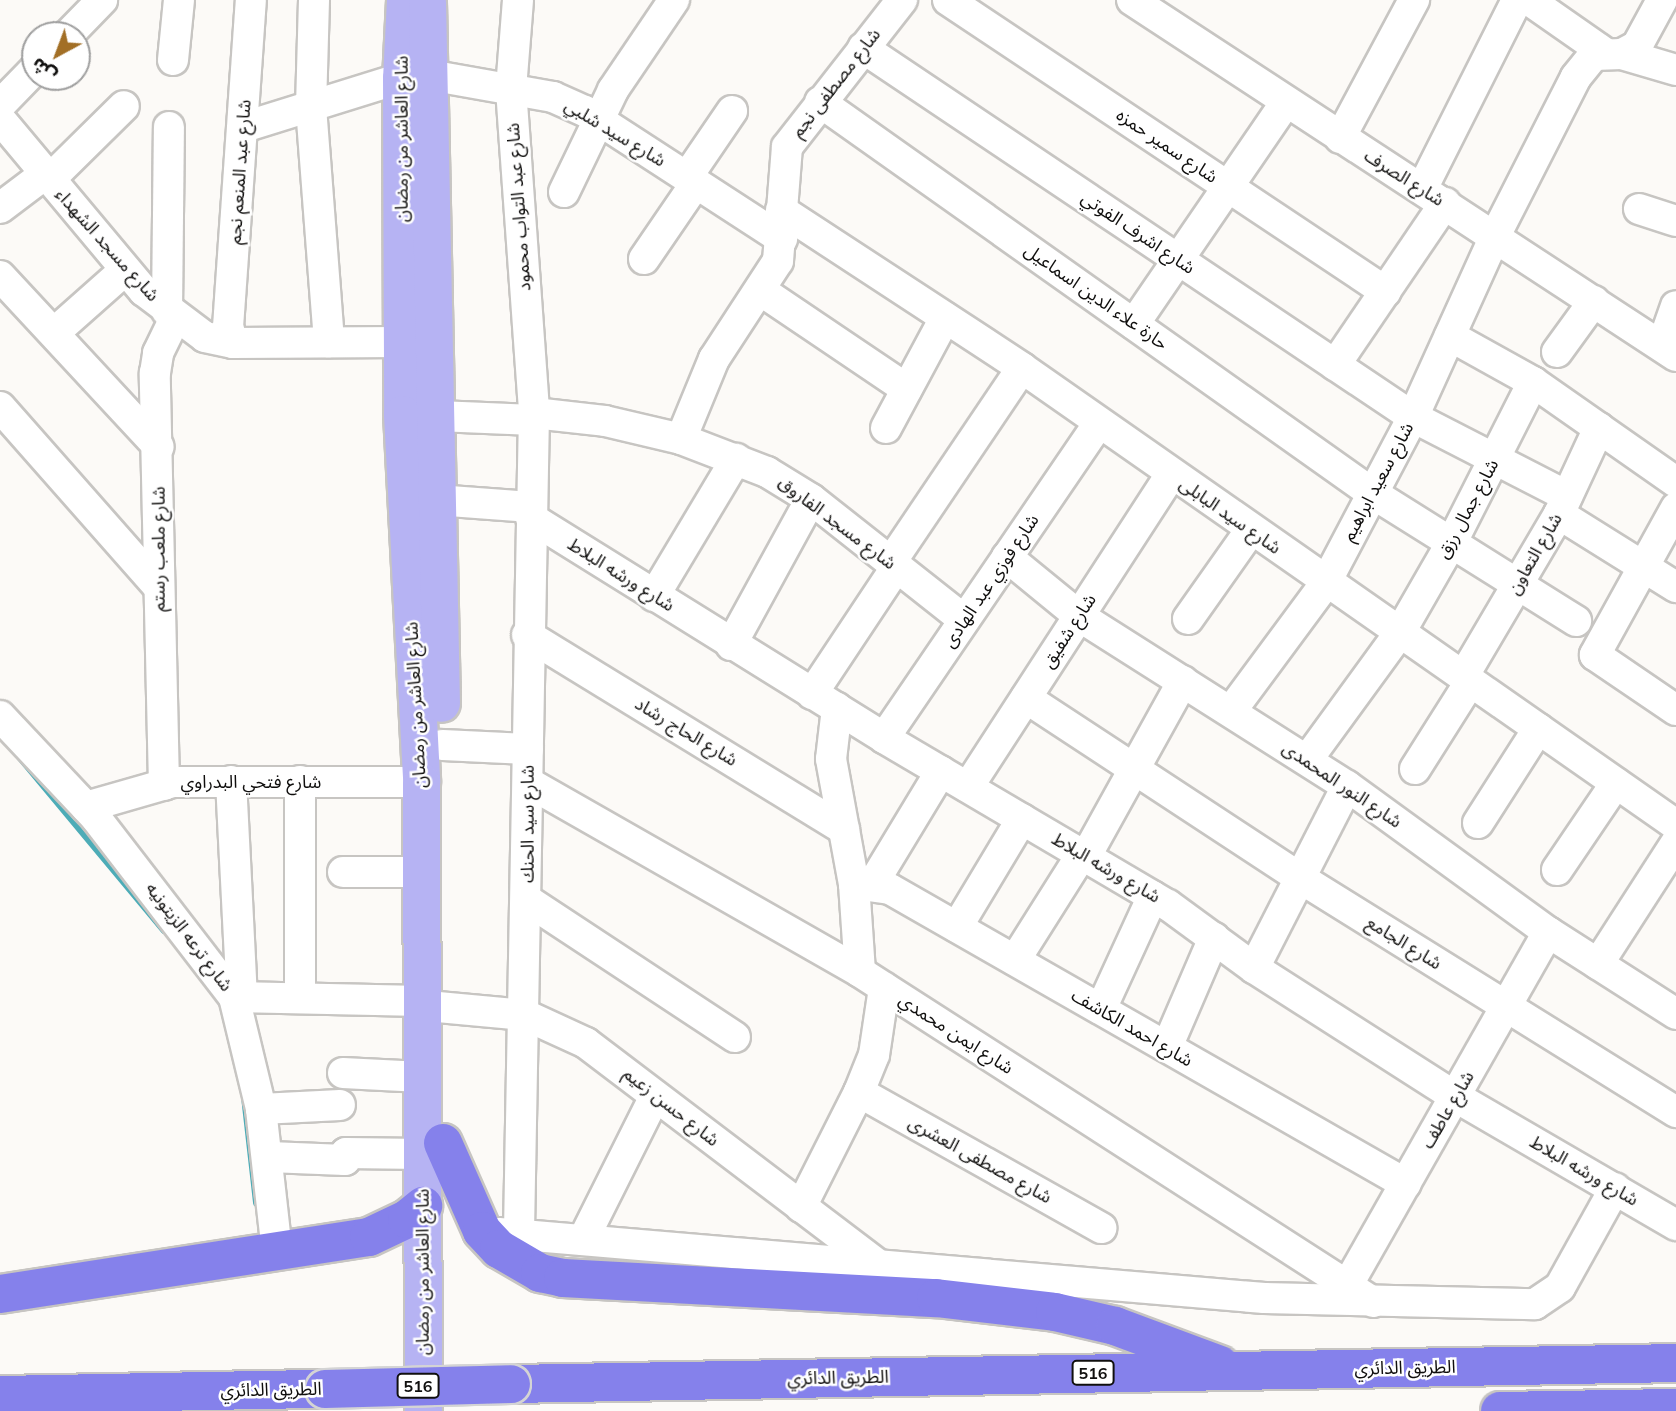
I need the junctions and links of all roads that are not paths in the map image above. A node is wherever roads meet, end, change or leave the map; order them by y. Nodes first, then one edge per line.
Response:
1 (102, 0) edge
2 (179, 0) edge
3 (251, 0) edge
4 (314, 0) edge
5 (405, 0) edge
6 (427, 0) edge
7 (518, 0) edge
8 (674, 0) edge
9 (902, 0) edge
10 (948, 0) edge
11 (1132, 0) edge
12 (1413, 0) edge
13 (1517, 0) edge
14 (1529, 0) edge
15 (1662, 0) edge
16 (82, 21) edge
17 (863, 48) junction
18 (1613, 53) junction
19 (173, 60) dead end
20 (1676, 70) edge
21 (415, 77) junction
22 (21, 83) edge
23 (511, 89) junction
24 (820, 102) junction
25 (1286, 102) junction
26 (0, 104) edge
27 (124, 106) dead end
28 (311, 107) junction
29 (732, 111) dead end
30 (0, 119) edge
31 (598, 120) junction
32 (169, 127) dead end
33 (244, 127) junction
34 (1340, 138) junction
35 (47, 177) junction
36 (692, 180) junction
37 (1228, 186) junction
38 (564, 192) dead end
39 (1433, 196) junction
40 (0, 208) edge
41 (1639, 209) dead end
42 (1676, 221) edge
43 (781, 224) junction
44 (1495, 236) junction
45 (645, 259) dead end
46 (1177, 259) junction
47 (125, 270) junction
48 (0, 276) edge
49 (760, 289) junction
50 (1386, 292) junction
51 (1594, 301) junction
52 (1676, 306) edge
53 (171, 315) junction
54 (945, 318) junction
55 (1134, 324) junction
56 (54, 334) junction
57 (1450, 336) junction
58 (233, 342) junction
59 (329, 342) junction
60 (402, 342) junction
61 (1669, 351) edge
62 (1557, 352) dead end
63 (1335, 365) junction
64 (1023, 368) junction
65 (1533, 382) junction
66 (907, 389) junction
67 (0, 407) edge
68 (418, 416) junction
69 (534, 417) junction
70 (1413, 417) junction
71 (1098, 424) junction
72 (886, 428) dead end
73 (1599, 428) junction
74 (681, 439) junction
75 (159, 447) junction
76 (736, 459) junction
77 (1493, 461) junction
78 (1171, 475) junction
79 (1372, 493) junction
80 (811, 499) junction
81 (436, 500) junction
82 (1676, 503) edge
83 (1563, 505) junction
84 (531, 513) junction
85 (1250, 531) junction
86 (1453, 540) junction
87 (1007, 557) junction
88 (894, 564) junction
89 (1643, 567) junction
90 (1520, 583) junction
91 (1325, 584) junction
92 (158, 586) junction
93 (1676, 587) edge
94 (654, 596) junction
95 (1079, 616) junction
96 (1188, 619) dead end
97 (964, 620) junction
98 (1576, 621) dead end
99 (1399, 634) junction
100 (527, 635) junction
101 (731, 645) junction
102 (1467, 679) junction
103 (1183, 681) junction
104 (1026, 698) junction
105 (824, 701) junction
106 (1676, 710) edge
107 (1231, 711) junction
108 (0, 716) edge
109 (1538, 729) junction
110 (884, 738) junction
111 (442, 745) junction
112 (528, 749) junction
113 (1307, 760) junction
114 (1135, 768) junction
115 (1415, 769) dead end
116 (940, 771) junction
117 (231, 781) junction
118 (300, 781) junction
119 (421, 782) junction
120 (529, 783) junction
121 (1616, 783) junction
122 (164, 785) junction
123 (1347, 786) junction
124 (968, 787) junction
125 (86, 807) junction
126 (1022, 819) junction
127 (1478, 823) dead end
128 (1676, 825) edge
129 (844, 829) junction
130 (1676, 844) edge
131 (1084, 855) junction
132 (1557, 870) dead end
133 (342, 872) dead end
134 (421, 872) junction
135 (1300, 878) junction
136 (863, 885) junction
137 (1153, 896) junction
138 (527, 900) junction
139 (957, 928) junction
140 (1548, 932) junction
141 (1214, 937) junction
142 (1015, 960) junction
143 (1598, 964) junction
144 (1254, 968) junction
145 (872, 980) junction
146 (238, 997) junction
147 (300, 998) junction
148 (430, 1004) junction
149 (1507, 1007) junction
150 (1101, 1009) junction
151 (525, 1014) junction
152 (1676, 1014) edge
153 (735, 1037) dead end
154 (1167, 1048) junction
155 (343, 1073) dead end
156 (422, 1077) junction
157 (859, 1092) junction
158 (655, 1096) junction
159 (1456, 1097) junction
160 (340, 1105) dead end
161 (261, 1109) junction
162 (1676, 1112) edge
163 (433, 1149) junction
164 (269, 1157) junction
165 (1406, 1184) junction
166 (1615, 1188) junction
167 (422, 1206) junction
168 (801, 1207) junction
169 (1676, 1225) edge
170 (1101, 1228) dead end
171 (501, 1233) junction
172 (583, 1240) junction
173 (277, 1251) junction
174 (879, 1265) junction
175 (1347, 1286) junction
176 (0, 1294) edge
177 (1373, 1302) junction
178 (1676, 1363) edge
179 (1231, 1370) junction
180 (0, 1395) edge
181 (1676, 1408) edge
182 (422, 1411) edge
183 (449, 1411) edge
184 (1500, 1411) edge

1 - 16 street
2 - 19 street
3 - 33 street, شارع عبد المنعم نجم
4 - 28 street
5 - 21 main road, شارع العاشر من رمضان
6 - 21 main road, شارع العاشر من رمضان
7 - 23 street, شارع عبد التواب محمود
8 - 31 street
9 - 17 street, شارع مصطفى نجم
10 - 37 street, شارع سمير حمزه
11 - 25 street, شارع الصرف
12 - 34 street
13 - 39 street
14 - 18 street
15 - 18 street, شارع سعيد ابراهيم
17 - 24 street, شارع مصطفى نجم
17 - 46 street, شارع اشرف الفوتي
18 - 20 street
18 - 44 street, شارع سعيد ابراهيم
21 - 23 street, شارع سيد شلبي
21 - 28 street
21 - 60 main road, شارع العاشر من رمضان
21 - 68 main road, شارع العاشر من رمضان
22 - 26 street
23 - 31 street, شارع سيد شلبي
23 - 69 street, شارع عبد التواب محمود
24 - 43 street, شارع مصطفى نجم
24 - 55 street, حارة علاء الدين اسماعيل
25 - 34 street, شارع الصرف
25 - 37 street
27 - 35 street
28 - 33 street
28 - 59 street
29 - 36 street
30 - 35 street, شارع مسجد الشهداء
31 - 36 street, شارع سيد شلبي
31 - 38 street
32 - 53 street
33 - 58 street, شارع عبد المنعم نجم
34 - 39 street, شارع الصرف
35 - 40 street
35 - 47 street, شارع مسجد الشهداء
36 - 43 street, شارع سيد شلبي
36 - 45 street
37 - 46 street
37 - 50 street, شارع سمير حمزه
39 - 44 street, شارع الصرف
39 - 50 street
41 - 42 street
43 - 49 street, شارع مصطفى نجم
43 - 54 street, شارع سيد البابلى
44 - 51 street, شارع الصرف
44 - 57 street, شارع سعيد ابراهيم
46 - 55 street
46 - 63 street, شارع اشرف الفوتي
47 - 53 street, شارع مسجد الشهداء
47 - 56 street
48 - 56 street
49 - 66 street
49 - 74 street, شارع مصطفى نجم
50 - 63 street
51 - 61 street, شارع الصرف
51 - 62 street
52 - 61 street
53 - 58 street, شارع مسجد الشهداء
53 - 75 street, شارع ملعب رستم
54 - 64 street, شارع سيد البابلى
54 - 66 street
55 - 79 street, حارة علاء الدين اسماعيل
56 - 75 street
57 - 65 street
57 - 70 street, شارع سعيد ابراهيم
58 - 59 street, شارع مسجد الشهداء
59 - 60 street, شارع مسجد الشهداء
60 - 68 main road, شارع العاشر من رمضان
63 - 70 street, شارع اشرف الفوتي
64 - 71 street, شارع سيد البابلى
64 - 88 street
65 - 73 street
65 - 77 street, شارع جمال رزق
66 - 72 street
67 - 92 street
68 - 69 street, شارع مسجد الفاروق
68 - 81 main road, شارع العاشر من رمضان
68 - 119 main road, شارع العاشر من رمضان
69 - 74 street, شارع مسجد الفاروق
69 - 84 street, شارع سيد الحنك
70 - 77 street, شارع اشرف الفوتي
70 - 79 street, شارع سعيد ابراهيم
71 - 78 street, شارع سيد البابلى
71 - 87 street, شارع فوزي عبد الهادى
73 - 82 street
73 - 83 street, شارع التعاون
74 - 76 street, شارع مسجد الفاروق
75 - 92 street, شارع ملعب رستم
76 - 80 street, شارع مسجد الفاروق
76 - 94 street
77 - 83 street, شارع اشرف الفوتي
77 - 86 street, شارع جمال رزق
78 - 85 street, شارع سيد البابلى
78 - 95 street, شارع شفيق
79 - 86 street, حارة علاء الدين اسماعيل
79 - 91 street, شارع سعيد ابراهيم
80 - 88 street, شارع مسجد الفاروق
80 - 101 street
81 - 84 street
81 - 111 main road, شارع العاشر من رمضان
82 - 89 street
83 - 89 street, شارع اشرف الفوتي
83 - 90 street, شارع التعاون
84 - 94 street, شارع ورشه البلاط
84 - 100 street, شارع سيد الحنك
85 - 91 street, شارع سيد البابلى
85 - 96 street
86 - 90 street, حارة علاء الدين اسماعيل
86 - 99 street, شارع جمال رزق
87 - 95 street, شارع النور المحمدى
87 - 97 street, شارع فوزي عبد الهادى
88 - 97 street, شارع مسجد الفاروق
88 - 105 street
89 - 93 street, شارع اشرف الفوتي
89 - 106 street
90 - 98 street, حارة علاء الدين اسماعيل
90 - 102 street, شارع التعاون
91 - 99 street, شارع سيد البابلى
91 - 107 street, شارع سعيد ابراهيم
92 - 122 street, شارع ملعب رستم
94 - 101 street, شارع ورشه البلاط
95 - 103 street, شارع النور المحمدى
95 - 104 street, شارع شفيق
97 - 110 street, شارع فوزي عبد الهادى
99 - 102 street, شارع سيد البابلى
99 - 113 street
100 - 112 street, شارع سيد الحنك
100 - 129 street, شارع الحاج رشاد
101 - 105 street, شارع ورشه البلاط
102 - 109 street, شارع سيد البابلى
102 - 115 street, شارع التعاون
103 - 107 street, شارع النور المحمدى
103 - 114 street
104 - 114 street, شارع الجامع
104 - 124 street, شارع شفيق
105 - 110 street, شارع ورشه البلاط
105 - 129 street
107 - 113 street, شارع النور المحمدى
108 - 125 street, شارع ترعه الزيتونيه
109 - 121 street, شارع سيد البابلى
109 - 127 street
110 - 116 street, شارع ورشه البلاط
111 - 112 street
111 - 148 main road, شارع العاشر من رمضان
112 - 120 street, شارع سيد الحنك
113 - 123 street, شارع النور المحمدى
114 - 131 street
114 - 135 street, شارع الجامع
116 - 124 street, شارع ورشه البلاط
116 - 136 street
117 - 118 street, شارع فتحي البدراوي
117 - 122 street, شارع فتحي البدراوي
117 - 146 street
118 - 119 street, شارع فتحي البدراوي
118 - 147 street
119 - 134 main road, شارع العاشر من رمضان
120 - 138 street, شارع سيد الحنك
120 - 145 street, شارع ايمن محمدي
121 - 128 street, شارع سيد البابلى
121 - 132 street
122 - 125 street, شارع فتحي البدراوي
123 - 135 street
123 - 140 street, شارع النور المحمدى
124 - 126 street, شارع ورشه البلاط
125 - 146 street, شارع ترعه الزيتونيه
126 - 131 street, شارع ورشه البلاط
126 - 139 street
129 - 136 street
130 - 143 street
131 - 137 street, شارع ورشه البلاط
131 - 142 street
133 - 134 street
134 - 148 main road, شارع العاشر من رمضان
135 - 144 street
135 - 149 street, شارع الجامع
136 - 139 street, شارع احمد الكاشف
136 - 145 street
137 - 141 street, شارع ورشه البلاط
137 - 150 street
138 - 151 street, شارع سيد الحنك
138 - 153 street
139 - 142 street, شارع احمد الكاشف
140 - 143 street, شارع النور المحمدى
140 - 149 street, شارع عاطف
141 - 144 street, شارع ورشه البلاط
141 - 154 street
142 - 150 street, شارع احمد الكاشف
143 - 152 street, شارع النور المحمدى
144 - 159 street, شارع ورشه البلاط
145 - 157 street
145 - 175 street, شارع ايمن محمدي
146 - 147 street, شارع حسن زعيم
146 - 161 street, شارع ترعه الزيتونيه
147 - 148 street, شارع حسن زعيم
148 - 151 street, شارع حسن زعيم
148 - 156 main road, شارع العاشر من رمضان
148 - 163 main road, شارع العاشر من رمضان
149 - 159 street, شارع عاطف
149 - 162 street, شارع الجامع
150 - 154 street, شارع احمد الكاشف
151 - 158 street, شارع حسن زعيم
151 - 171 street, شارع سيد الحنك
154 - 165 street, شارع احمد الكاشف
155 - 156 street
156 - 163 main road, شارع العاشر من رمضان
157 - 168 street
157 - 170 street, شارع مصطفى العشرى
158 - 168 street, شارع حسن زعيم
158 - 172 street
159 - 165 street, شارع عاطف
159 - 166 street, شارع ورشه البلاط
160 - 161 street
161 - 164 street, شارع ترعه الزيتونيه
163 - 164 street
163 - 167 main road, شارع العاشر من رمضان
163 - 171 highway
163 - 183 main road, شارع العاشر من رمضان
164 - 173 street, شارع ترعه الزيتونيه
165 - 175 street, شارع عاطف
166 - 169 street, شارع ورشه البلاط
166 - 177 street
167 - 173 highway
167 - 182 main road, شارع العاشر من رمضان
168 - 174 street, شارع حسن زعيم
171 - 172 street
171 - 179 highway
172 - 174 street
173 - 176 highway
174 - 177 street
175 - 177 street, شارع ايمن محمدي
178 - 179 highway, الطريق الدائري / 516
179 - 180 highway, الطريق الدائري / 516, bridge
181 - 184 highway

